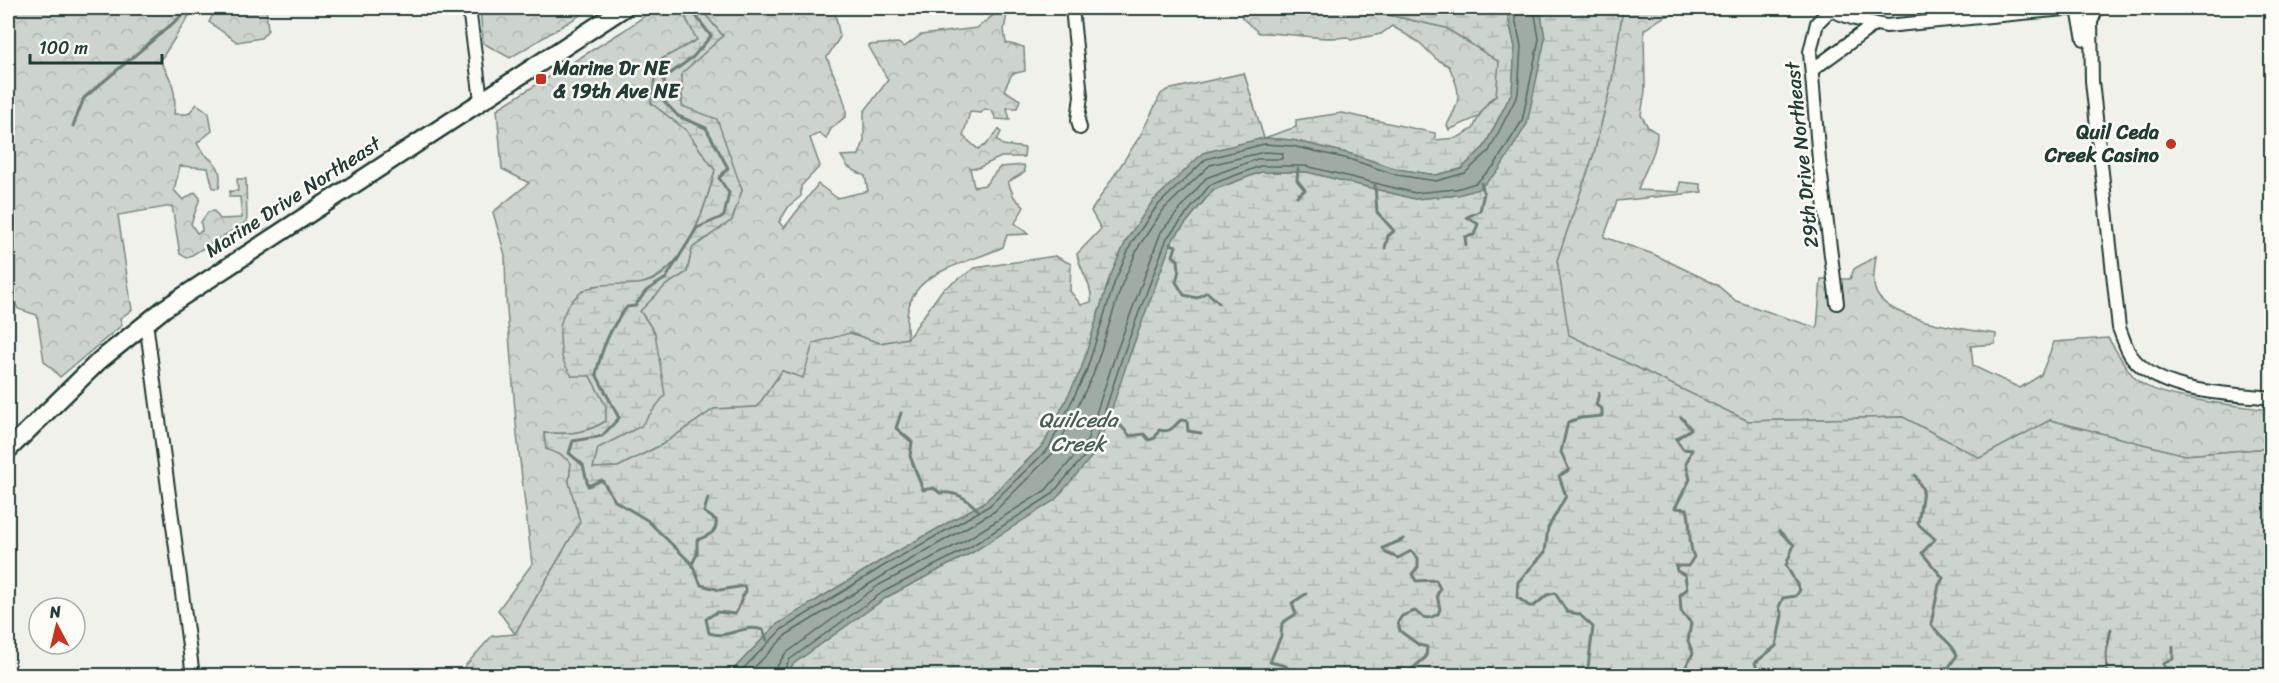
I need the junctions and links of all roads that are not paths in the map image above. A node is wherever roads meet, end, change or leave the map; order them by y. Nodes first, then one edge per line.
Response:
1 (469, 8) edge
2 (624, 8) edge
3 (1072, 8) edge
4 (2040, 9) edge
5 (2076, 9) edge
6 (2097, 9) edge
7 (1875, 24) junction
8 (1812, 70) junction
9 (2092, 81) junction
10 (481, 100) junction
11 (1080, 128) dead end
12 (1837, 303) dead end
13 (147, 322) junction
14 (2271, 398) edge
15 (8, 450) edge
16 (194, 675) edge

1 - 10 street
2 - 10 main road, Marine Drive Northeast
3 - 11 street
4 - 5 street
4 - 7 street
5 - 6 street
5 - 9 street
6 - 9 street
7 - 8 street
7 - 8 street, 29th Drive Northeast
8 - 12 street, 29th Drive Northeast
9 - 14 street
10 - 13 main road, Marine Drive Northeast
13 - 15 main road, Marine Drive Northeast
13 - 16 street

